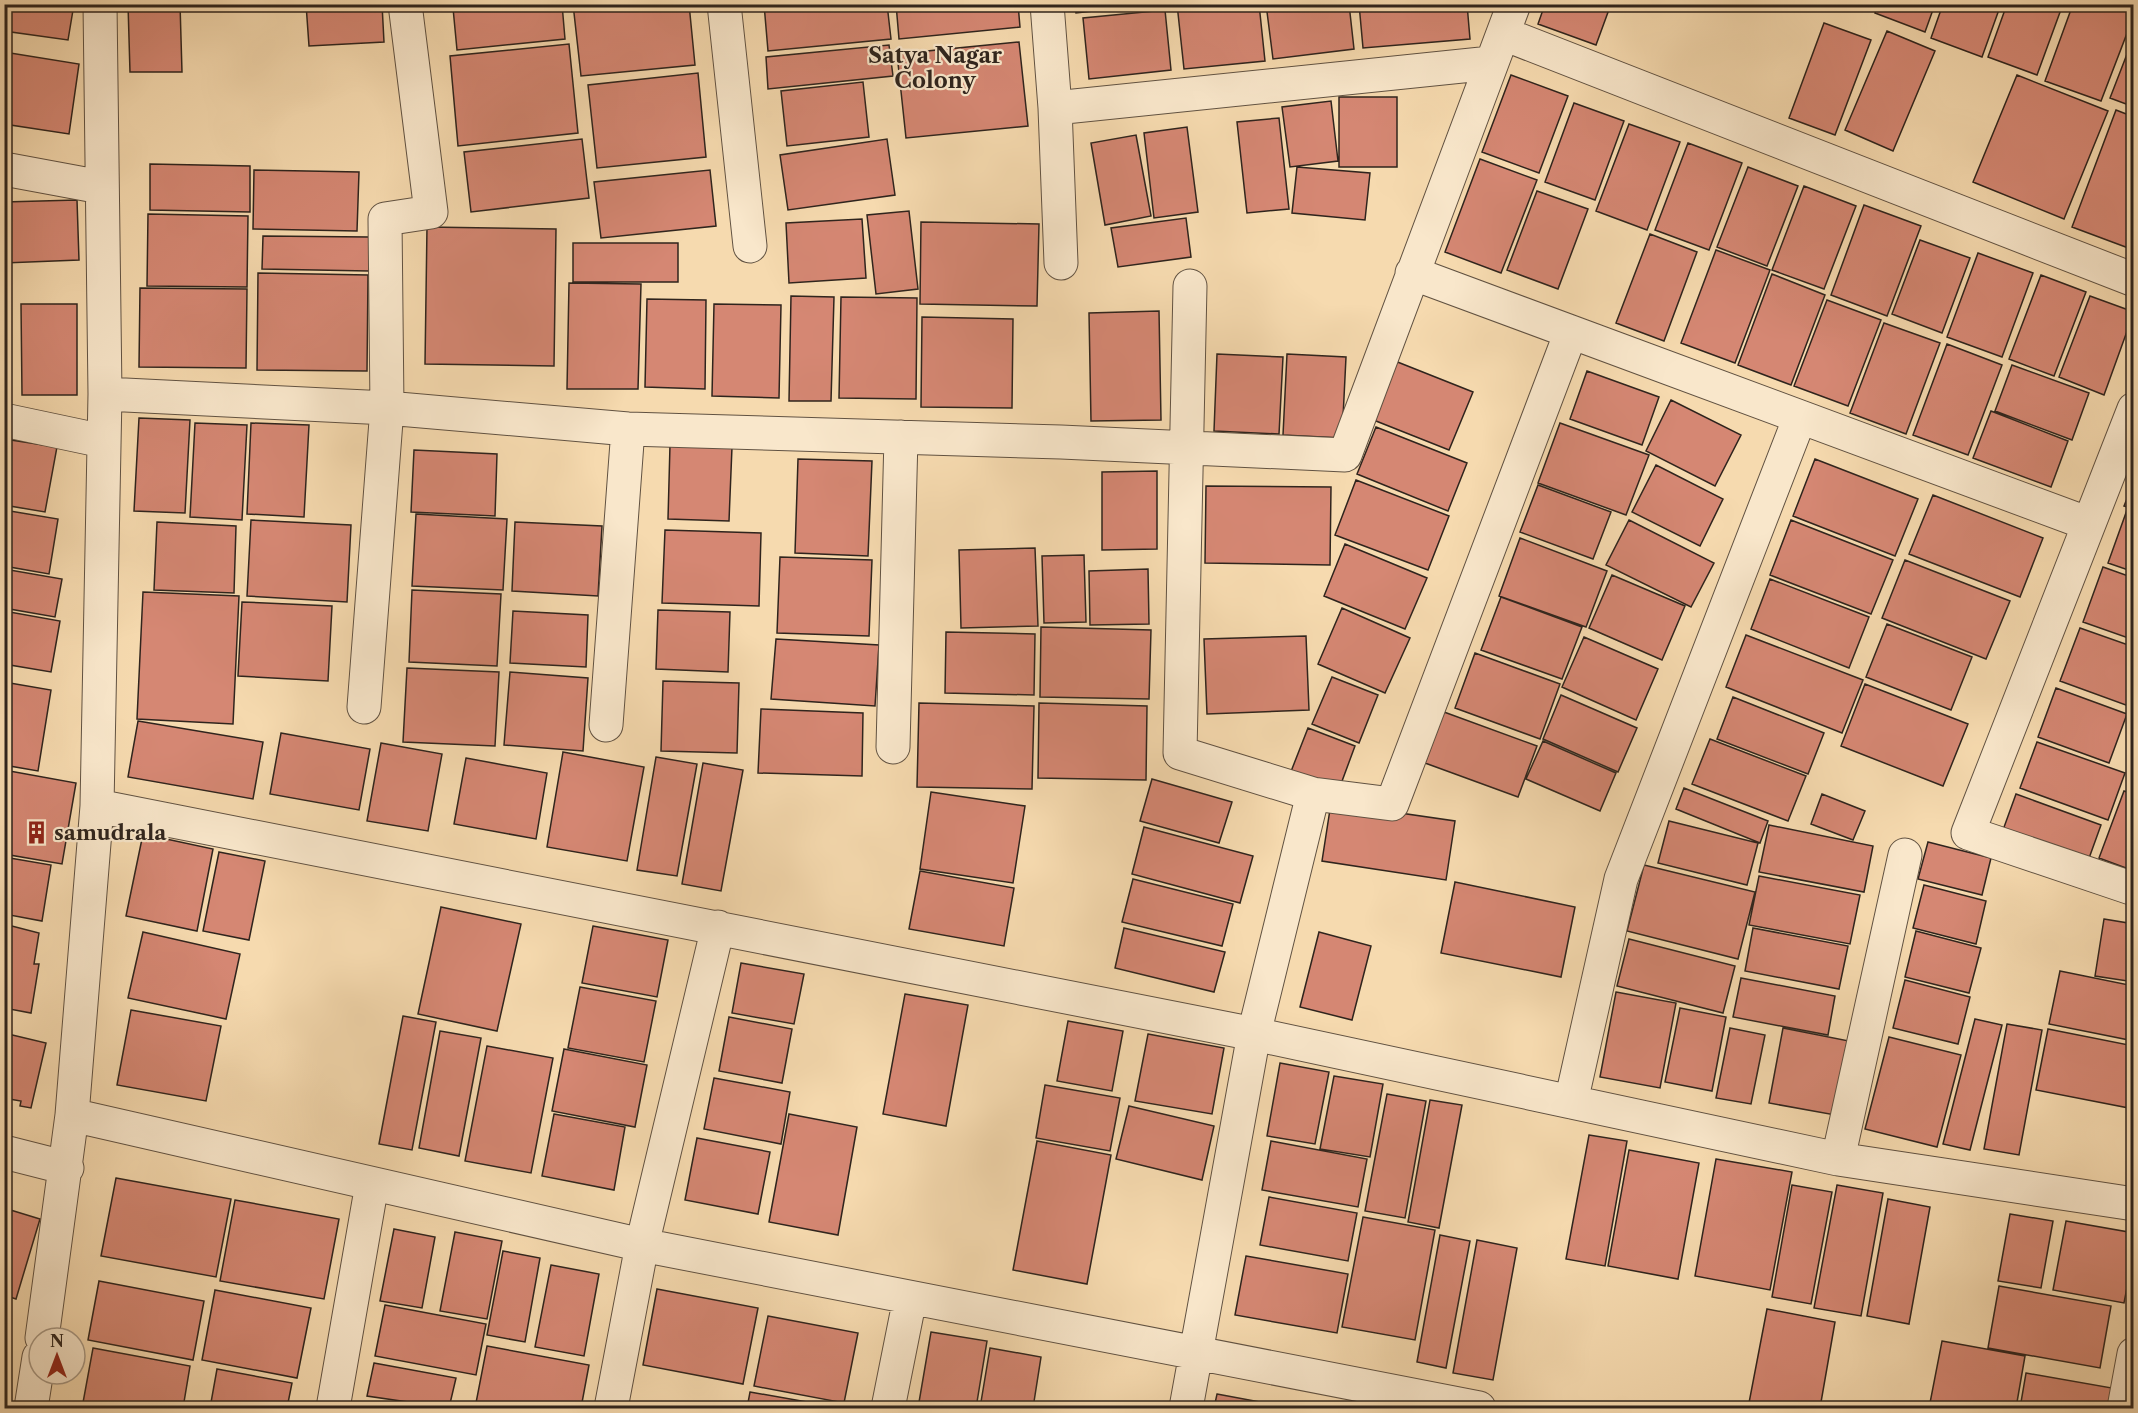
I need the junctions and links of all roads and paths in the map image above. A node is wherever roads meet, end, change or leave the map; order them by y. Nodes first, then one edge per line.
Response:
1 (100, 4) edge
2 (405, 4) edge
3 (724, 4) edge
4 (1047, 4) edge
5 (1503, 34) edge
6 (1055, 108) junction
7 (4, 169) edge
8 (101, 187) junction
9 (750, 246) dead end
10 (1061, 263) dead end
11 (1413, 273) junction
12 (2133, 280) edge
13 (1190, 286) dead end
14 (1571, 332) junction
15 (105, 394) junction
16 (387, 408) junction
17 (2133, 410) edge
18 (1800, 417) junction
19 (4, 420) edge
20 (628, 429) junction
21 (901, 437) junction
22 (103, 441) junction
23 (1187, 448) junction
24 (2089, 524) junction
25 (364, 707) dead end
26 (606, 725) dead end
27 (893, 747) dead end
28 (1313, 794) junction
29 (97, 806) junction
30 (1905, 855) dead end
31 (2133, 889) edge
32 (718, 927) junction
33 (1254, 1034) junction
34 (1572, 1102) junction
35 (72, 1115) junction
36 (4, 1152) edge
37 (1838, 1160) junction
38 (67, 1168) junction
39 (372, 1184) junction
40 (2133, 1204) edge
41 (642, 1245) junction
42 (910, 1298) junction
43 (44, 1326) edge
44 (1198, 1352) junction
45 (2133, 1354) edge
46 (35, 1386) edge
47 (32, 1408) edge
48 (333, 1408) edge
49 (611, 1408) edge
50 (888, 1408) edge
51 (1186, 1408) edge
52 (1479, 1408) edge
53 (2124, 1408) edge

1 - 8 street
2 - 16 street
3 - 9 street
4 - 6 street
5 - 6 street
5 - 11 street
5 - 12 street
6 - 10 street
7 - 8 street
8 - 15 street
11 - 14 street
11 - 23 street
13 - 23 street
14 - 18 street
14 - 28 street
15 - 16 street
15 - 22 street
16 - 20 street
16 - 25 street
17 - 24 street
18 - 24 street
18 - 34 street
19 - 22 street
20 - 21 street
20 - 26 street
21 - 23 street
21 - 27 street
22 - 29 street
23 - 28 street
24 - 31 street
28 - 33 street
29 - 32 street
29 - 35 street
30 - 37 street
32 - 33 street
32 - 41 street
33 - 34 street
33 - 44 street
34 - 37 street
35 - 38 street
35 - 39 street
36 - 38 street
37 - 40 street
38 - 43 street
39 - 41 street
39 - 48 street
41 - 42 street
41 - 49 street
42 - 44 street
42 - 50 street
44 - 51 street
44 - 52 street
45 - 53 street
46 - 47 street

